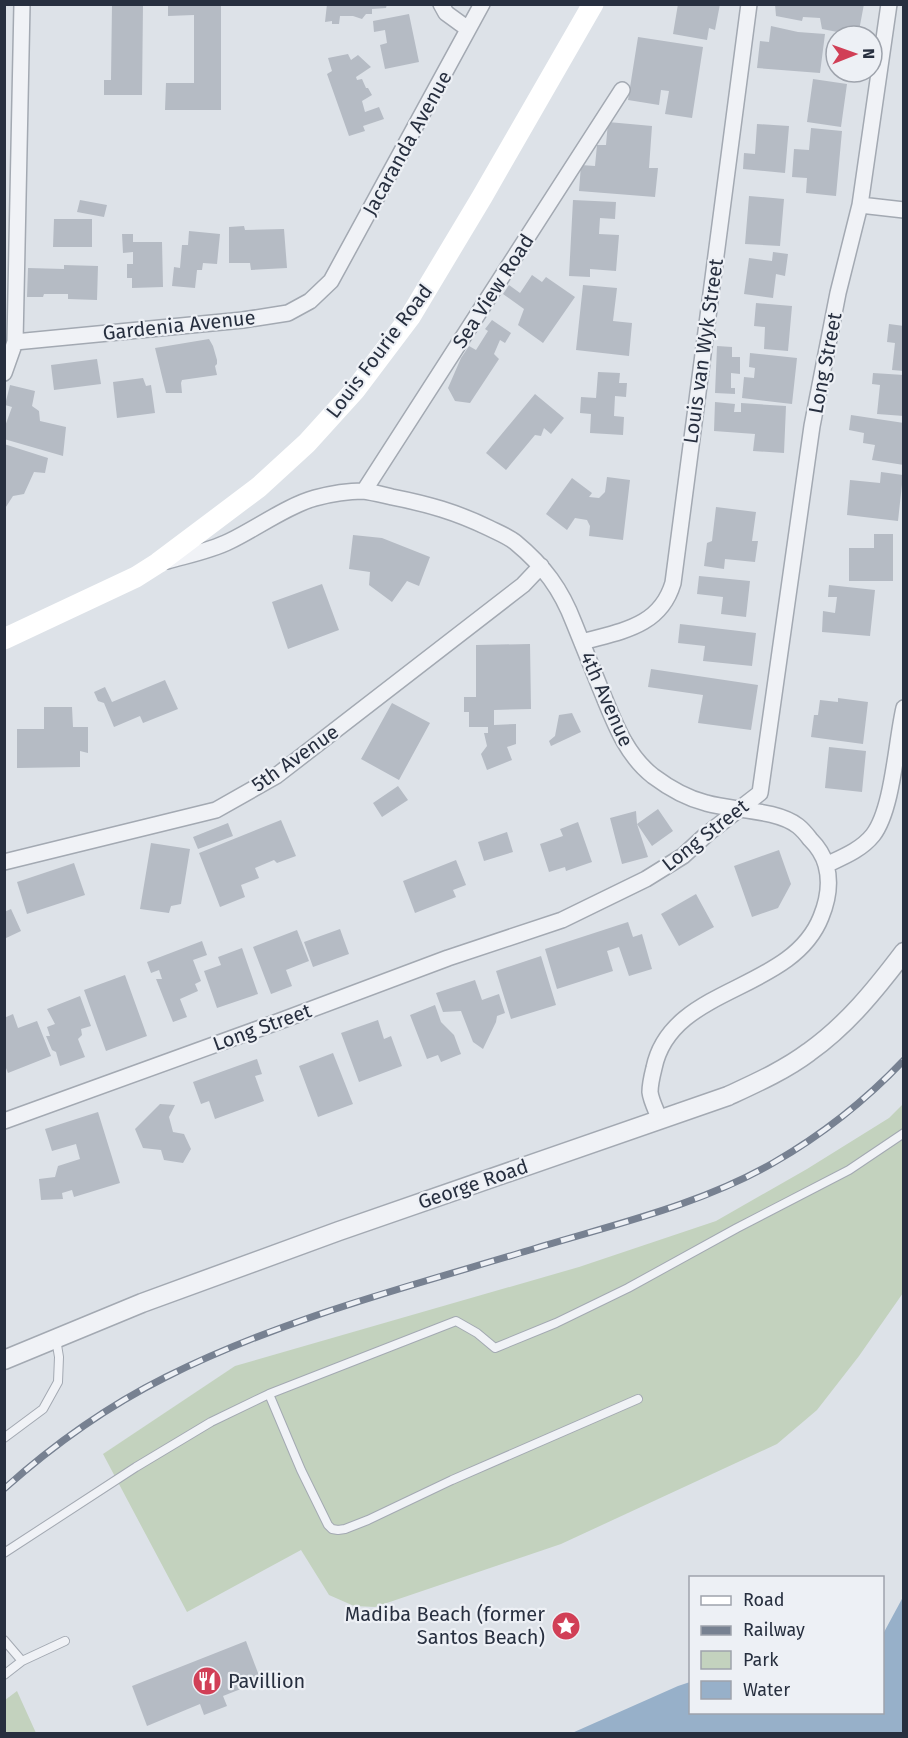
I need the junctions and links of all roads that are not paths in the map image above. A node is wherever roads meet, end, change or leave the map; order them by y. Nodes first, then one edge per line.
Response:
1 (22, 4) edge
2 (441, 4) edge
3 (482, 4) edge
4 (593, 4) edge
5 (749, 4) edge
6 (889, 4) edge
7 (468, 29) junction
8 (622, 90) dead end
9 (860, 205) junction
10 (903, 210) edge
11 (331, 281) joint
12 (15, 342) junction
13 (4, 373) edge
14 (364, 491) junction
15 (158, 563) junction
16 (541, 566) junction
17 (8, 638) edge
18 (582, 642) junction
19 (903, 708) edge
20 (739, 809) junction
21 (4, 862) edge
22 (826, 865) junction
23 (903, 952) edge
24 (660, 1120) junction
25 (4, 1121) edge
26 (903, 1133) edge
27 (56, 1339) junction
28 (4, 1360) edge
29 (269, 1394) junction
30 (638, 1399) dead end
31 (4, 1438) edge
32 (4, 1553) edge
33 (4, 1640) edge
34 (65, 1641) dead end
35 (22, 1661) junction
36 (4, 1675) edge

1 - 12 street
2 - 7 street
3 - 7 street, Jacaranda Avenue
4 - 15 main road, Louis Fourie Road
5 - 18 street, Louis van Wyk Street
6 - 9 street, Long Street
7 - 11 street, Jacaranda Avenue
8 - 14 street, Sea View Road
9 - 10 street
9 - 20 street, Long Street
11 - 12 street, Gardenia Avenue
12 - 13 street
14 - 15 street, 4th Avenue
14 - 16 street, 4th Avenue
15 - 17 main road, Louis Fourie Road
16 - 18 street, 4th Avenue
16 - 21 street, 5th Avenue
18 - 20 street, 4th Avenue
19 - 22 street
20 - 22 street, 4th Avenue
20 - 25 street, Long Street
22 - 24 street
23 - 24 street, George Road
24 - 27 street, George Road
26 - 29 lane
27 - 28 street, George Road
27 - 31 lane
29 - 30 lane
29 - 32 lane
33 - 35 lane
34 - 35 lane
35 - 36 lane

